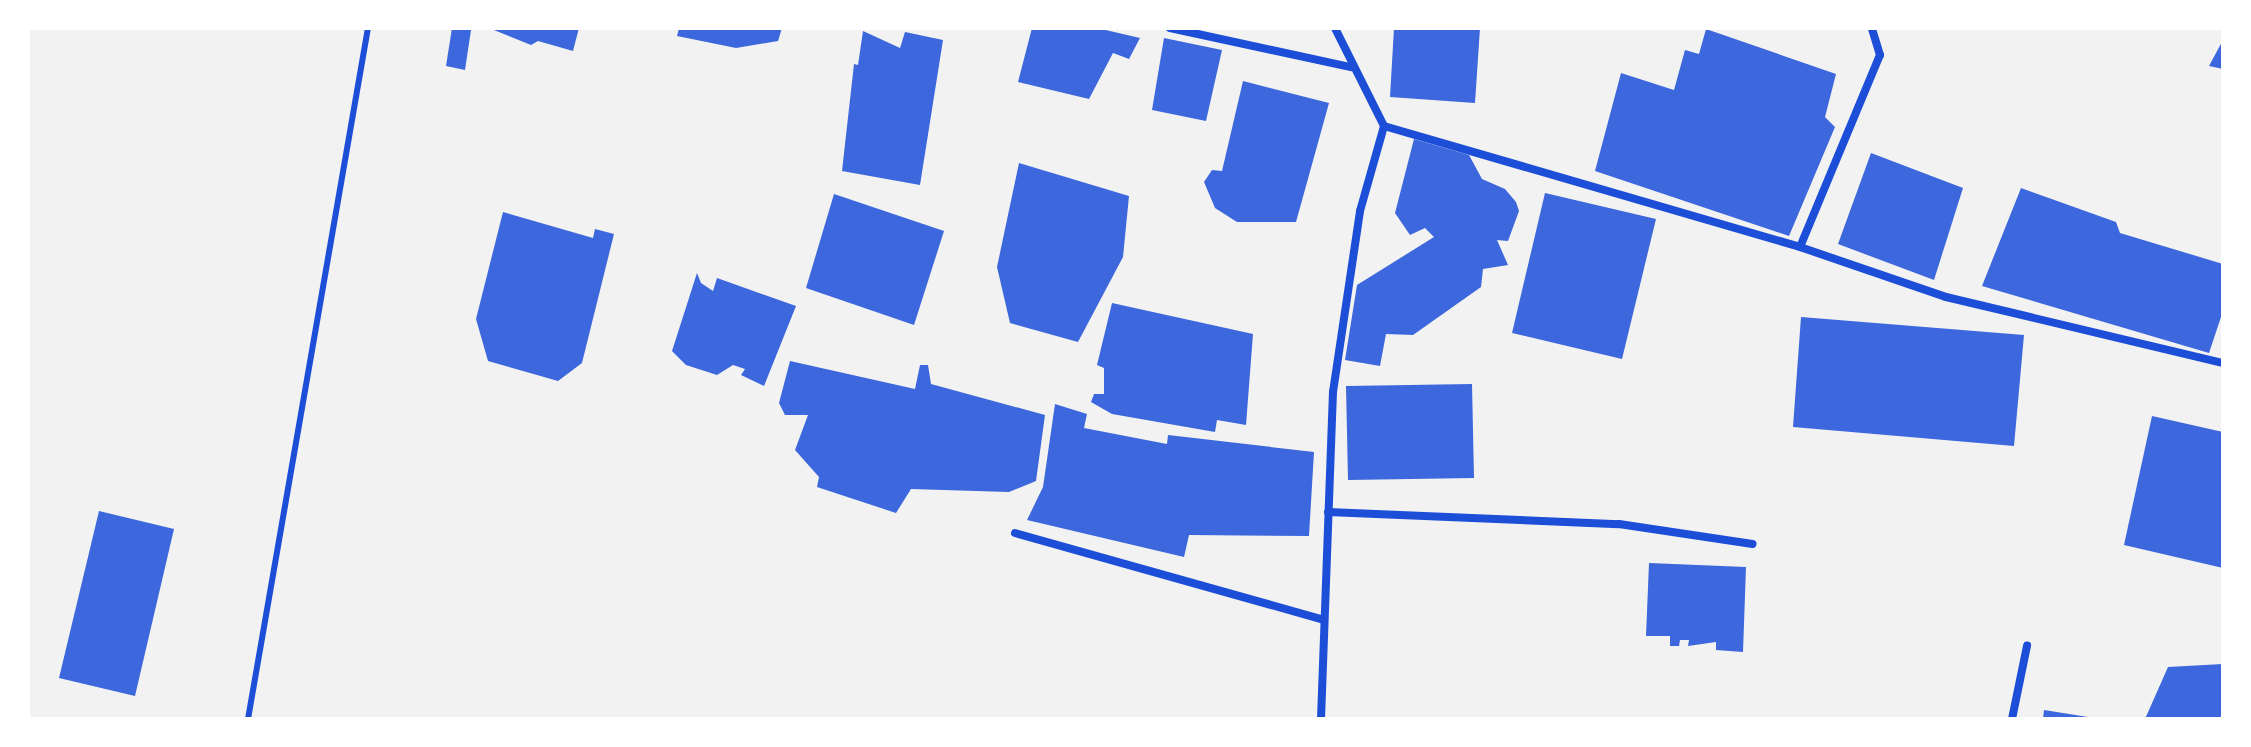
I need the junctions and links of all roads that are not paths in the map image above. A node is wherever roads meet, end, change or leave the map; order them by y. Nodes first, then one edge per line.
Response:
1 (368, 28) edge
2 (1170, 28) edge
3 (1335, 28) edge
4 (1872, 28) edge
5 (1351, 67) junction
6 (1384, 126) junction
7 (1800, 247) junction
8 (2223, 363) edge
9 (1328, 512) junction
10 (1015, 533) dead end
11 (1753, 544) dead end
12 (1321, 619) junction
13 (2027, 646) dead end
14 (248, 719) edge
15 (1321, 719) edge
16 (2012, 719) edge

1 - 14 lane
2 - 5 street
3 - 5 street
4 - 7 street
5 - 6 street
6 - 7 street
6 - 9 street
7 - 8 street
9 - 11 street
9 - 12 street
10 - 12 street
12 - 15 street
13 - 16 street

